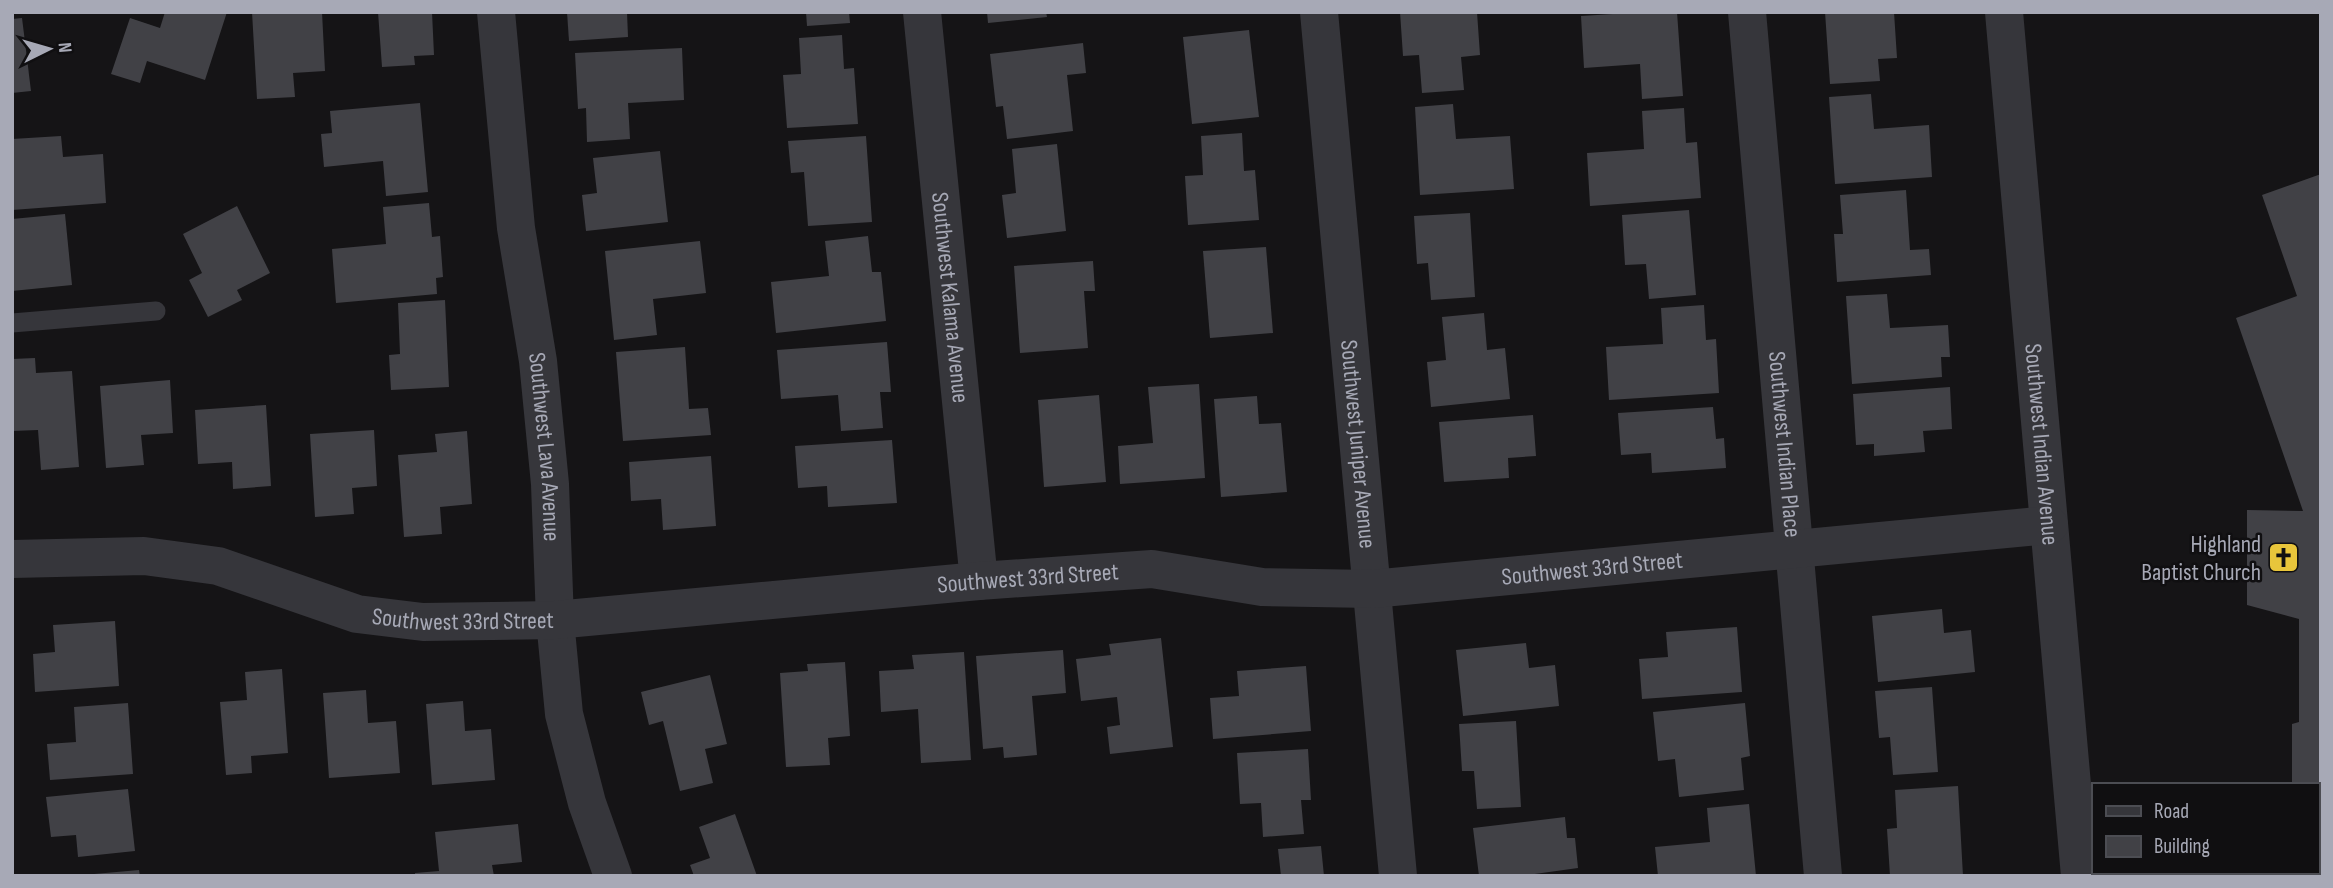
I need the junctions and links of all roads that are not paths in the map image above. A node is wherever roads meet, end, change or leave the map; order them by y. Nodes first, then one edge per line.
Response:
1 (496, 12) edge
2 (922, 12) edge
3 (1319, 12) edge
4 (1747, 12) edge
5 (2004, 12) edge
6 (156, 311) dead end
7 (12, 323) edge
8 (2049, 525) junction
9 (1795, 548) junction
10 (12, 559) edge
11 (979, 581) junction
12 (1372, 589) junction
13 (555, 620) junction
14 (613, 876) edge
15 (1398, 876) edge
16 (1823, 876) edge
17 (2080, 876) edge

1 - 13 street, Southwest Lava Avenue
2 - 11 street, Southwest Kalama Avenue
3 - 12 street, Southwest Juniper Avenue
4 - 9 street, Southwest Indian Place
5 - 8 street, Southwest Indian Avenue
6 - 7 lane
8 - 9 street, Southwest 33rd Street
8 - 17 street, Southwest Indian Avenue
9 - 12 street, Southwest 33rd Street
9 - 16 street, Southwest Indian Place
10 - 13 street, Southwest 33rd Street
11 - 12 street, Southwest 33rd Street
11 - 13 street, Southwest 33rd Street
12 - 15 street, Southwest Juniper Avenue
13 - 14 street, Southwest Lava Avenue

